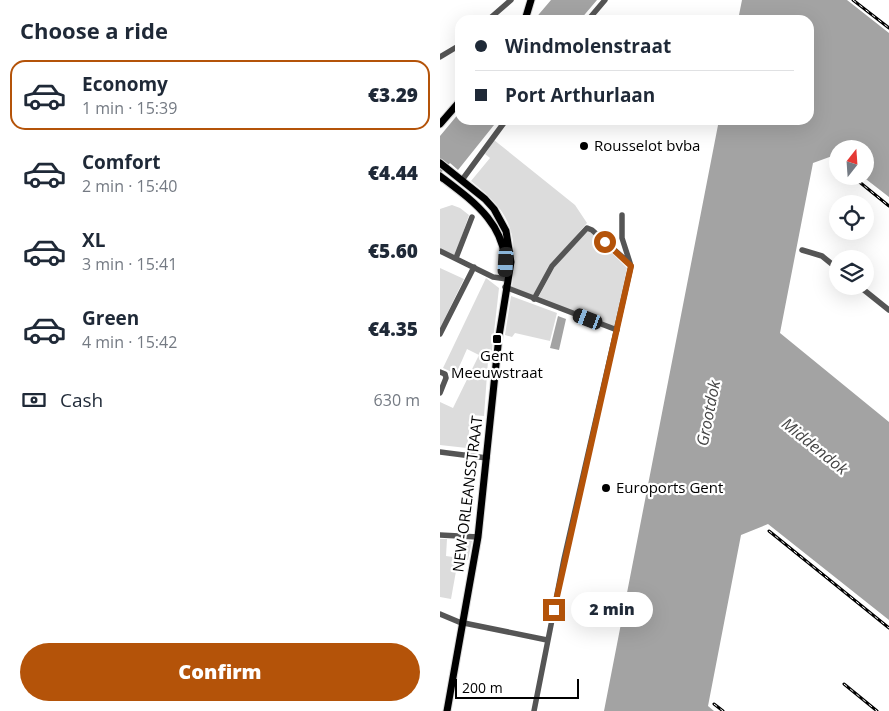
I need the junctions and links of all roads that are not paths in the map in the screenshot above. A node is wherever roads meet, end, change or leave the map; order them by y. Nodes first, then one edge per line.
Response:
1 (511, 0) edge
2 (531, 0) edge
3 (605, 0) edge
4 (494, 15) edge
5 (526, 15) edge
6 (592, 15) edge
7 (455, 48) edge
8 (440, 57) edge
9 (455, 107) edge
10 (440, 124) edge
11 (502, 125) edge
12 (440, 163) edge
13 (440, 176) edge
14 (459, 178) junction
15 (622, 215) dead end
16 (472, 217) dead end
17 (802, 250) dead end
18 (440, 251) edge
19 (456, 258) junction
20 (628, 262) junction
21 (829, 262) edge
22 (474, 267) junction
23 (507, 279) junction
24 (505, 287) junction
25 (870, 295) edge
26 (534, 299) junction
27 (889, 310) edge
28 (617, 330) junction
29 (440, 334) edge
30 (440, 372) edge
31 (440, 393) edge
32 (440, 452) edge
33 (487, 458) junction
34 (440, 535) edge
35 (478, 537) junction
36 (440, 614) edge
37 (463, 623) junction
38 (548, 640) junction
39 (447, 711) edge
40 (534, 711) edge

1 - 4 street
2 - 5 main road
3 - 6 street
7 - 8 street
9 - 10 main road
11 - 14 street
12 - 14 main road, NEW-ORLEANSSTRAAT
13 - 23 main road, NEW-ORLEANSSTRAAT
14 - 23 main road, NEW-ORLEANSSTRAAT
15 - 20 street
16 - 19 street
17 - 21 street
18 - 19 street
19 - 22 street
20 - 26 street
20 - 28 street
22 - 23 street
22 - 29 street
23 - 24 main road, NEW-ORLEANSSTRAAT
24 - 26 street
24 - 33 main road, NEW-ORLEANSSTRAAT
25 - 27 street
26 - 28 street
28 - 38 street
30 - 31 street
32 - 33 street
33 - 35 main road, NEW-ORLEANSSTRAAT
34 - 35 street
35 - 37 main road, NEW-ORLEANSSTRAAT
36 - 37 street
37 - 38 street
37 - 39 main road, NEW-ORLEANSSTRAAT
38 - 40 street

